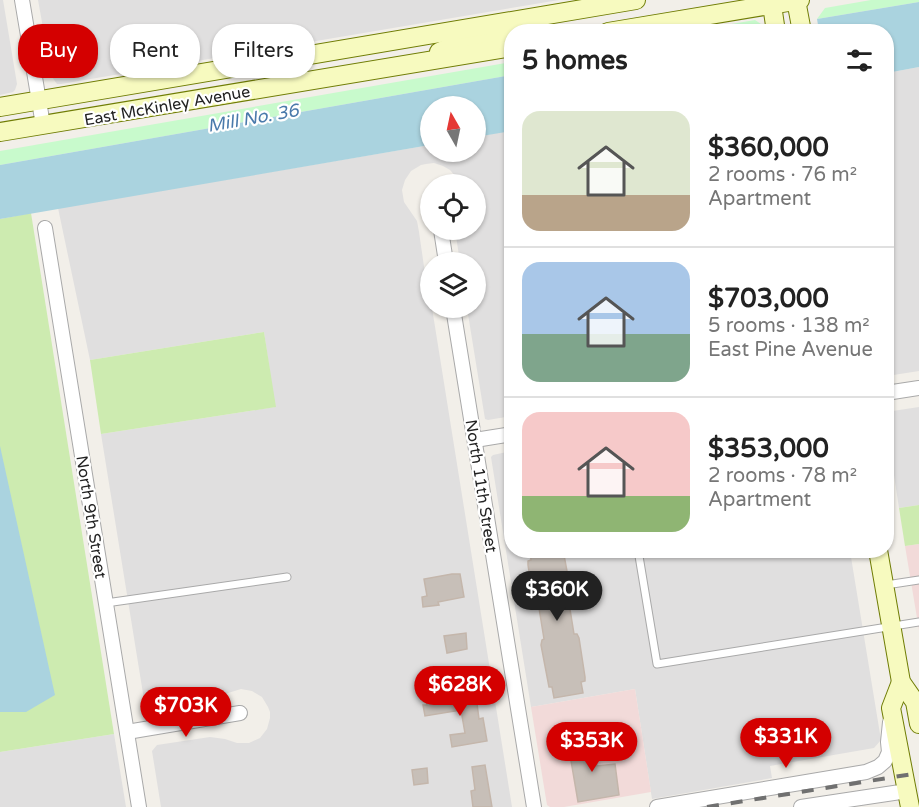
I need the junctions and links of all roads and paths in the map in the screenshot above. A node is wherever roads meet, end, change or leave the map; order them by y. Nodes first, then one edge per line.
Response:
1 (22, 0) edge
2 (636, 0) edge
3 (797, 0) edge
4 (772, 2) edge
5 (582, 4) edge
6 (526, 24) edge
7 (652, 24) edge
8 (775, 24) edge
9 (801, 24) edge
10 (504, 30) edge
11 (504, 34) edge
12 (504, 48) edge
13 (415, 63) junction
14 (39, 100) junction
15 (0, 107) edge
16 (43, 125) junction
17 (0, 132) edge
18 (45, 228) dead end
19 (455, 318) edge
20 (919, 388) edge
21 (894, 392) edge
22 (504, 435) edge
23 (475, 440) junction
24 (639, 558) edge
25 (879, 558) edge
26 (287, 577) dead end
27 (919, 580) edge
28 (884, 586) junction
29 (106, 603) junction
30 (919, 622) edge
31 (891, 627) junction
32 (906, 685) junction
33 (891, 708) junction
34 (240, 713) dead end
35 (919, 724) edge
36 (127, 732) junction
37 (909, 799) edge
38 (139, 807) edge
39 (534, 807) edge
40 (657, 807) edge
41 (801, 807) edge

1 - 14 street
2 - 5 main road, East McKinley Avenue
3 - 4 main road
3 - 9 main road
4 - 7 main road
4 - 8 main road
5 - 6 main road, East McKinley Avenue
10 - 14 main road, East McKinley Avenue
11 - 13 main road
12 - 13 main road, East McKinley Avenue
13 - 16 main road, East McKinley Avenue
14 - 15 main road, East McKinley Avenue
14 - 16 street
16 - 17 main road, East McKinley Avenue
18 - 29 street, North 9th Street
19 - 23 street, North 11th Street
20 - 21 street
22 - 23 street
23 - 39 street, North 11th Street
24 - 31 lane
25 - 28 main road
26 - 29 lane
27 - 28 lane
28 - 31 main road
29 - 36 street, North 9th Street
30 - 31 lane
31 - 32 main road
32 - 33 main road
32 - 35 main road
33 - 37 main road
33 - 40 street
34 - 36 street
36 - 38 street, North 9th Street
37 - 41 street

